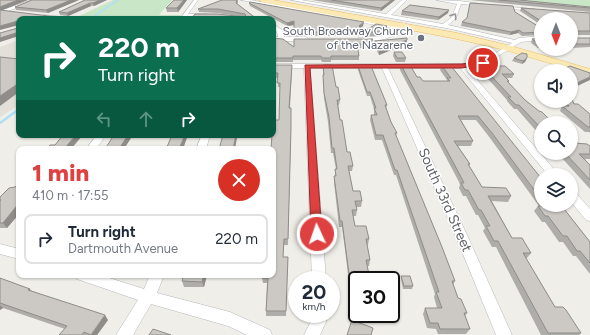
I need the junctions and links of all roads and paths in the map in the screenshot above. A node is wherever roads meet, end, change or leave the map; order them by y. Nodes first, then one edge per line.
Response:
1 (36, 0) edge
2 (196, 0) edge
3 (243, 0) edge
4 (262, 0) edge
5 (277, 0) edge
6 (293, 0) edge
7 (405, 0) edge
8 (438, 0) edge
9 (460, 2) junction
10 (515, 8) junction
11 (63, 11) edge
12 (540, 11) edge
13 (2, 12) edge
14 (18, 14) edge
15 (212, 15) edge
16 (519, 15) edge
17 (51, 16) edge
18 (185, 16) edge
19 (198, 16) edge
20 (388, 16) junction
21 (404, 25) junction
22 (444, 26) junction
23 (276, 27) edge
24 (534, 38) edge
25 (276, 39) edge
26 (281, 39) junction
27 (312, 39) edge
28 (352, 39) edge
29 (512, 45) junction
30 (276, 66) edge
31 (307, 66) junction
32 (384, 66) junction
33 (462, 66) junction
34 (590, 68) edge
35 (590, 72) edge
36 (548, 168) edge
37 (578, 202) edge
38 (590, 217) edge
39 (0, 248) edge
40 (16, 252) edge
41 (318, 271) edge
42 (91, 278) edge
43 (156, 278) edge
44 (148, 297) junction
45 (318, 323) edge
46 (124, 335) edge
47 (264, 335) edge
48 (312, 335) edge
49 (504, 335) edge

1 - 13 street
2 - 18 street
3 - 21 street
4 - 21 main road
5 - 21 main road
6 - 20 street
7 - 20 street
8 - 9 street
9 - 10 street
22 -> 9 street
10 - 12 street
10 - 16 street
11 - 17 street
13 - 14 street
15 - 19 street
20 - 22 street
21 - 28 street
21 - 29 main road
22 - 29 street
23 - 26 street
24 - 29 street
25 - 26 street
26 - 27 street
29 - 33 street
29 - 34 main road
29 - 35 main road
30 - 31 street
31 - 32 street
31 - 41 street
32 - 33 street
32 - 49 street, South 33rd Street
33 - 36 street
37 - 38 street
39 - 40 street
42 - 44 street
43 - 44 street
44 - 46 street
44 - 47 street
45 - 48 street

